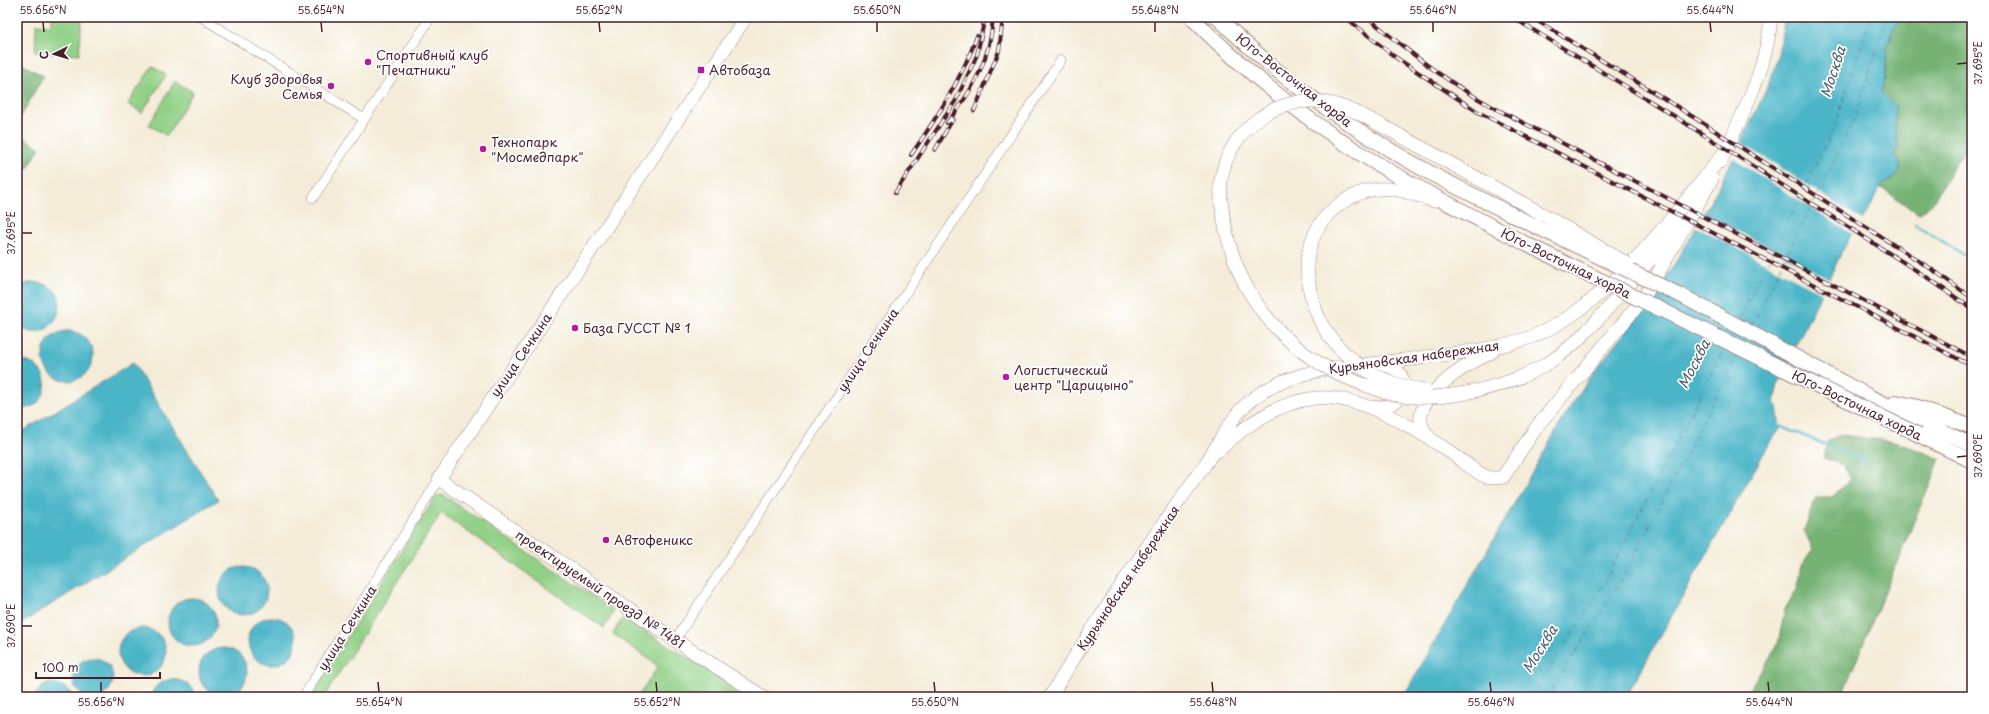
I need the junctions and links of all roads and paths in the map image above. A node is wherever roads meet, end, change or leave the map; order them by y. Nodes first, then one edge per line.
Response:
1 (201, 17) edge
2 (431, 17) edge
3 (746, 17) edge
4 (1191, 17) edge
5 (1217, 17) edge
6 (1771, 17) edge
7 (1061, 60) dead end
8 (364, 118) junction
9 (1724, 153) junction
10 (313, 198) dead end
11 (1474, 217) junction
12 (1540, 221) junction
13 (1510, 344) junction
14 (1370, 364) junction
15 (1466, 394) junction
16 (1870, 397) junction
17 (1369, 407) junction
18 (1972, 427) edge
19 (1430, 438) junction
20 (1972, 445) edge
21 (1209, 460) junction
22 (1972, 461) edge
23 (439, 479) junction
24 (675, 640) junction
25 (304, 697) edge
26 (763, 697) edge
27 (1050, 697) edge

1 - 8 street
2 - 8 street
3 - 23 street, улица Сечкина
4 - 11 main road, Юго-Восточная хорда
5 - 12 main road, Юго-Восточная хорда
6 - 9 street, Курьяновская набережная
7 - 24 street, улица Сечкина
8 - 10 street
9 - 13 street, Курьяновская набережная
9 - 15 street
9 - 19 street, Курьяновская набережная
11 - 15 street, bridge
11 - 22 main road, Юго-Восточная хорда, bridge
12 - 15 street, bridge
12 - 16 main road, Юго-Восточная хорда, bridge
13 - 14 street, Курьяновская набережная
13 - 19 street
14 - 17 street
14 - 21 street, Курьяновская набережная
16 - 18 main road
16 - 20 main road, Юго-Восточная хорда
17 - 19 street, Курьяновская набережная
17 - 21 street, Курьяновская набережная
21 - 27 street, Курьяновская набережная
23 - 24 street, проектируемый проезд № 1481
23 - 25 street, улица Сечкина
24 - 26 street, проектируемый проезд № 1481

